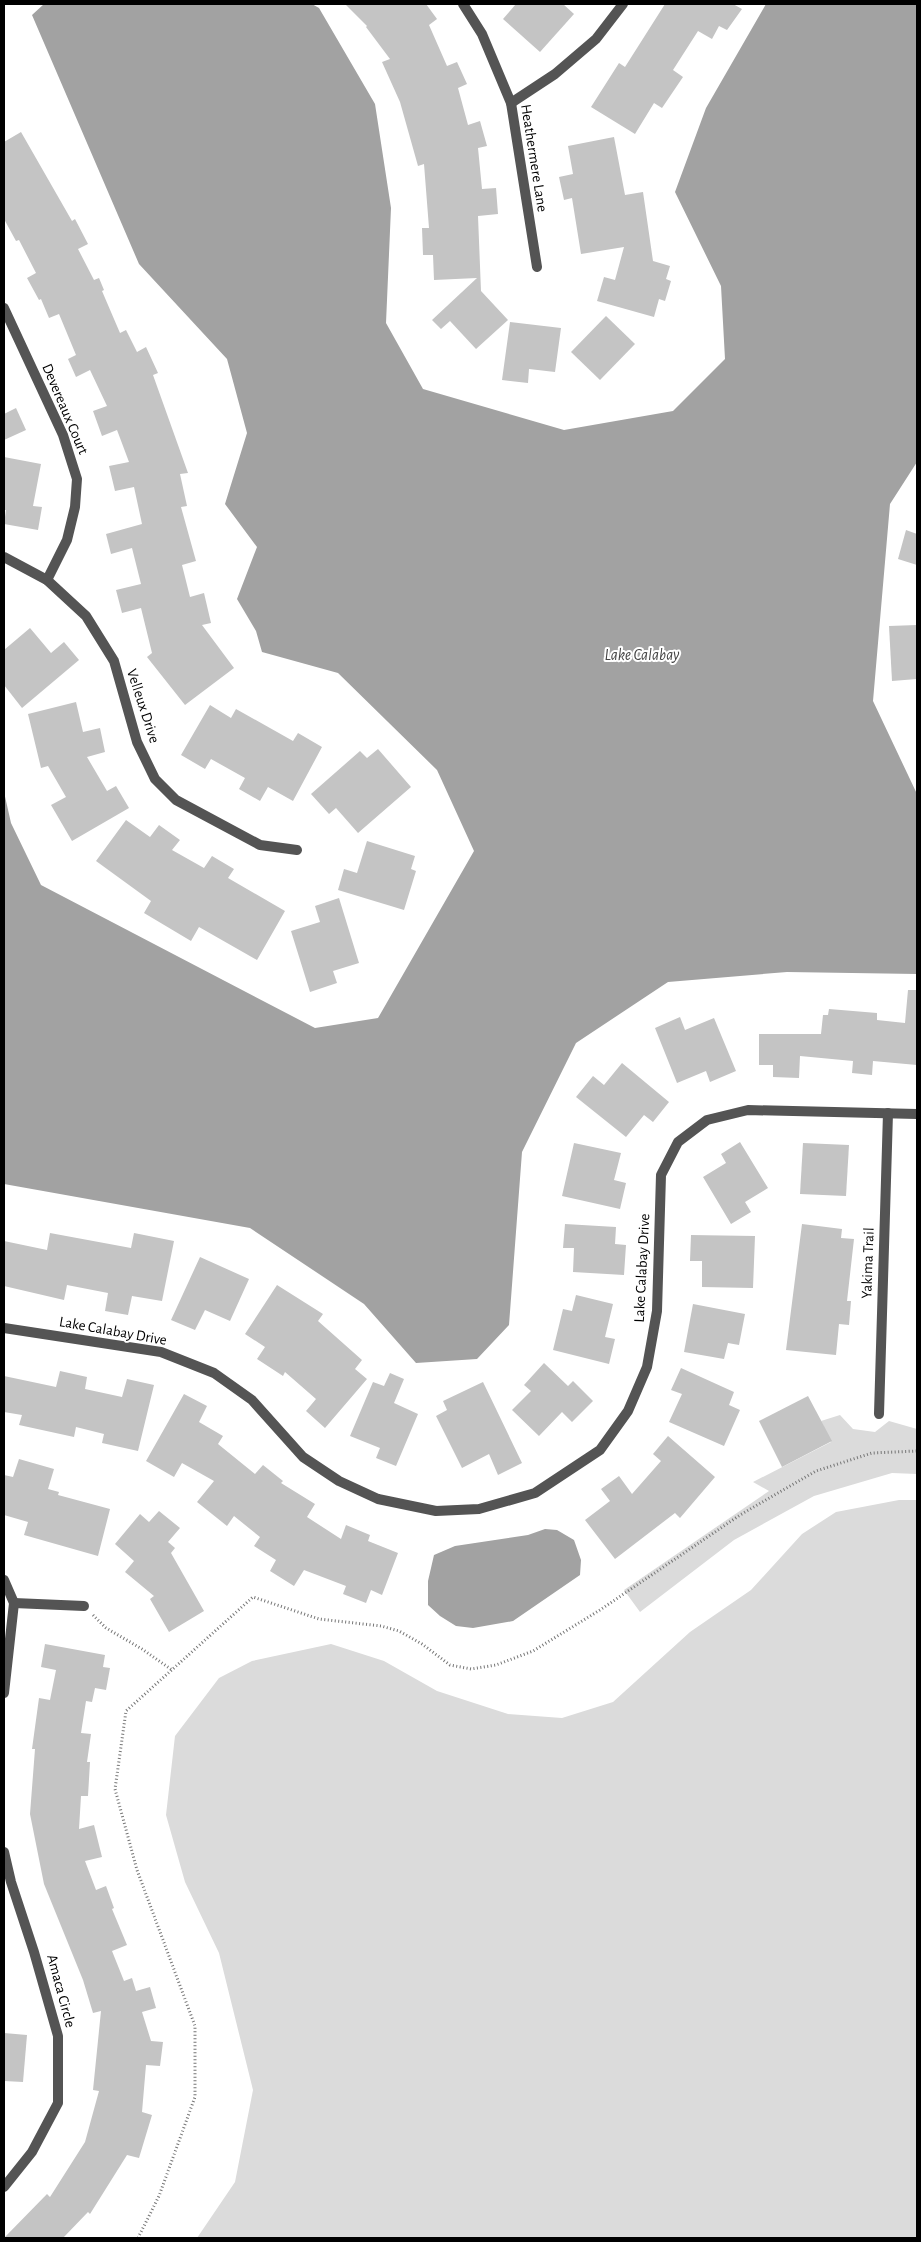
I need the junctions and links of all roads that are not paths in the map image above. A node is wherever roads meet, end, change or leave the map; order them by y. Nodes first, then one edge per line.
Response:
1 (463, 4) edge
2 (623, 4) edge
3 (511, 103) junction
4 (537, 267) dead end
5 (4, 308) edge
6 (4, 557) edge
7 (48, 580) junction
8 (297, 850) dead end
9 (888, 1113) junction
10 (917, 1114) edge
11 (4, 1328) edge
12 (879, 1414) dead end
13 (4, 1580) edge
14 (14, 1603) junction
15 (84, 1606) road end
16 (4, 1693) edge
17 (4, 1852) edge
18 (4, 2187) edge

1 - 3 street, Heathermere Lane
2 - 3 street
3 - 4 street, Heathermere Lane
5 - 7 street, Devereaux Court
6 - 7 street, Velleux Drive
7 - 8 street, Velleux Drive
9 - 10 street, Lake Calabay Drive
9 - 11 street, Lake Calabay Drive
9 - 12 street, Yakima Trail
13 - 14 street
14 - 15 street
14 - 16 street
17 - 18 street, Amaca Circle

